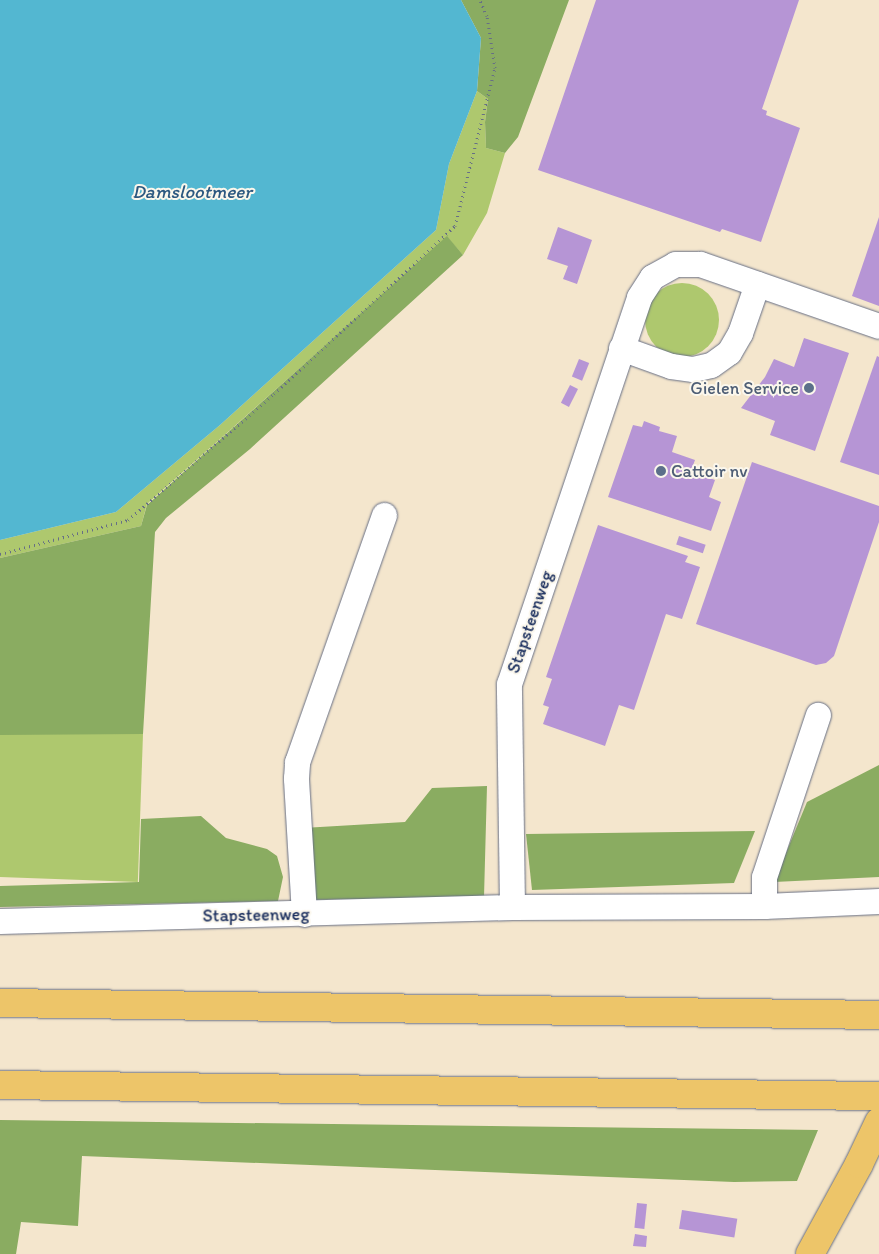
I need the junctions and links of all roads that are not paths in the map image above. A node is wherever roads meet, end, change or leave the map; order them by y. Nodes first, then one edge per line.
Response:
1 (757, 284) junction
2 (879, 326) edge
3 (622, 348) junction
4 (384, 515) dead end
5 (818, 715) dead end
6 (879, 901) edge
7 (764, 906) junction
8 (512, 907) junction
9 (304, 914) junction
10 (0, 921) edge
11 (0, 1003) edge
12 (879, 1015) edge
13 (0, 1085) edge
14 (879, 1096) edge
15 (879, 1122) edge
16 (810, 1254) edge

1 - 2 street, Stapsteenweg
1 - 3 street
1 - 3 street, Stapsteenweg
3 - 8 street, Stapsteenweg
4 - 9 street
5 - 7 street
6 - 7 street, Stapsteenweg
7 - 8 street, Stapsteenweg
8 - 9 street, Stapsteenweg
9 - 10 street, Stapsteenweg
11 - 12 main road
13 - 14 main road
15 - 16 main road

